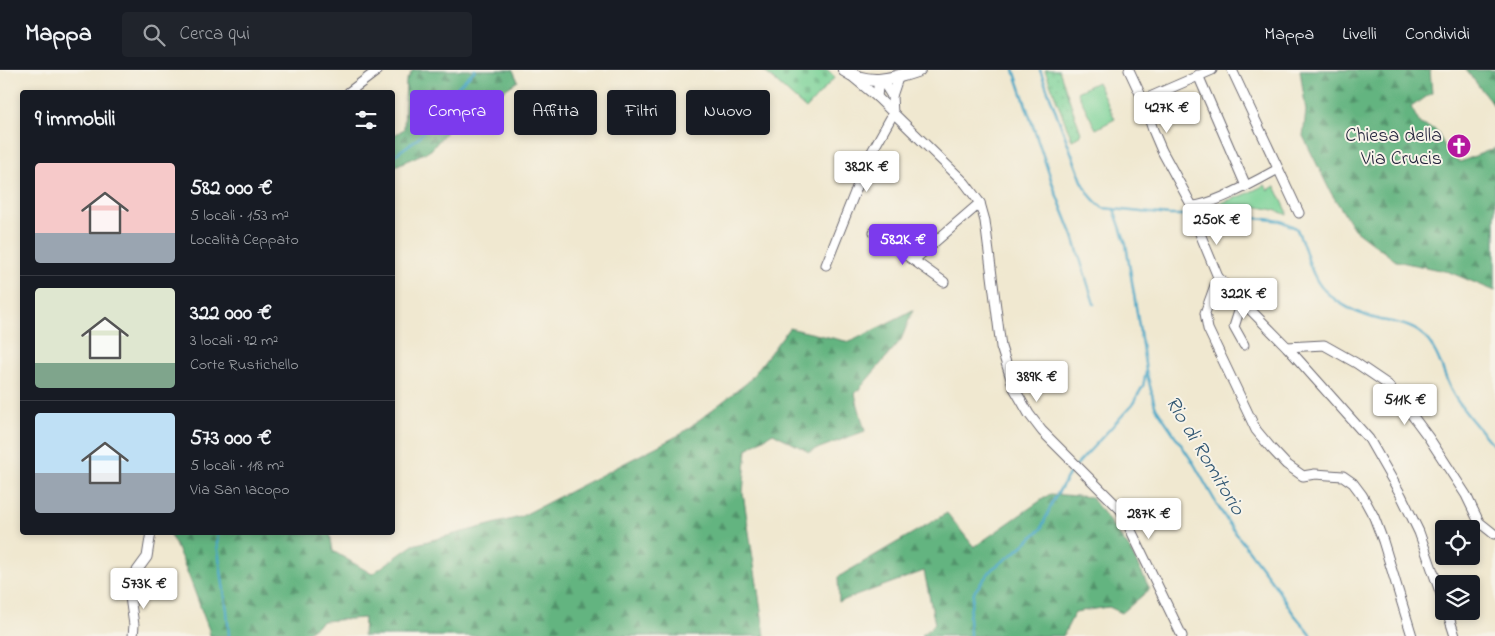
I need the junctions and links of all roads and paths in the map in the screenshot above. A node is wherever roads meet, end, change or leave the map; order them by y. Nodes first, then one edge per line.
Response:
1 (378, 70) edge
2 (919, 70) edge
3 (1129, 70) edge
4 (1212, 70) edge
5 (1232, 70) edge
6 (845, 71) edge
7 (1198, 75) junction
8 (898, 78) junction
9 (882, 80) junction
10 (352, 90) edge
11 (892, 96) junction
12 (877, 97) junction
13 (1143, 100) junction
14 (893, 114) junction
15 (1278, 169) junction
16 (1246, 186) junction
17 (980, 203) junction
18 (1192, 207) junction
19 (1299, 213) dead end
20 (874, 232) dead end
21 (914, 260) junction
22 (826, 265) dead end
23 (1218, 277) junction
24 (944, 282) dead end
25 (1242, 302) junction
26 (1244, 345) dead end
27 (1287, 346) junction
28 (1494, 534) dead end
29 (151, 535) edge
30 (1435, 577) edge
31 (1450, 620) edge
32 (132, 636) edge
33 (1182, 636) edge
34 (1412, 636) edge
35 (1455, 636) edge

1 - 10 street
2 - 8 street
3 - 13 street
4 - 7 street
5 - 15 street
6 - 9 street
6 - 12 street
7 - 13 street
7 - 16 street
8 - 9 street
8 - 11 street
9 - 11 street
9 - 12 street
11 - 14 street
12 - 14 street
13 - 18 street
14 - 17 street
14 - 22 street
15 - 16 street
15 - 19 street
16 - 18 street
17 - 21 street
17 - 33 street
18 - 23 street
20 - 21 street
21 - 24 street
23 - 25 street
23 - 34 street
25 - 26 street
25 - 27 street
27 - 28 street
27 - 30 street
29 - 32 street
31 - 35 street

